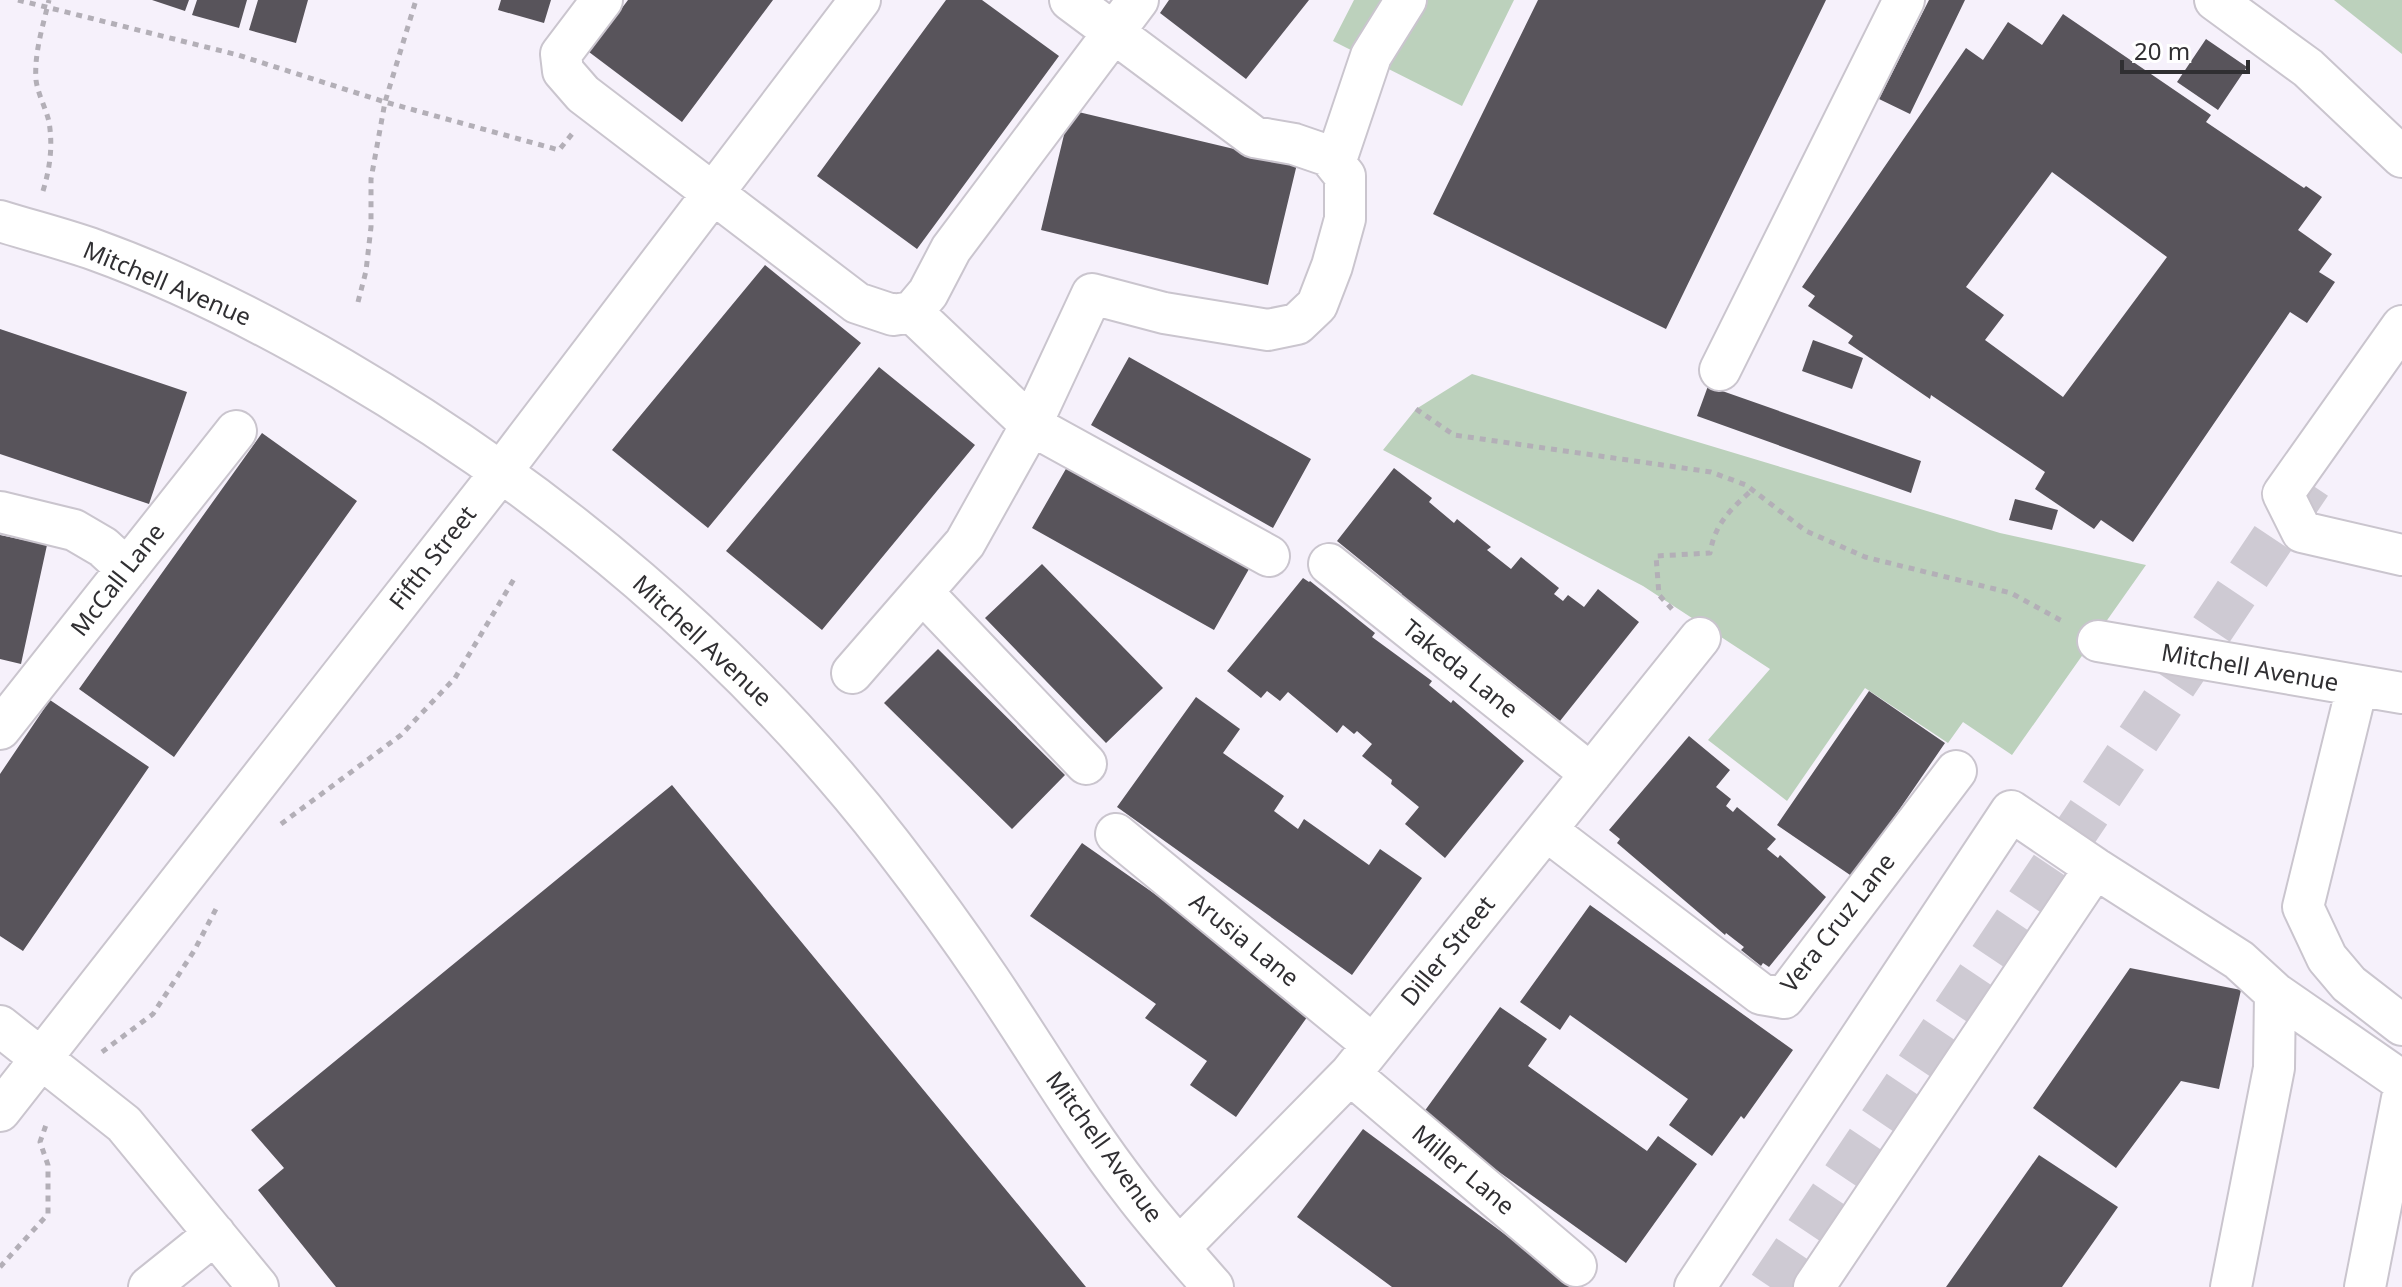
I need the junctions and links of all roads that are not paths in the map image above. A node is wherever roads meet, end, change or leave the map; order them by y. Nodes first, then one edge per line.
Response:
1 (602, 0) edge
2 (860, 0) edge
3 (1070, 0) edge
4 (1138, 0) edge
5 (1406, 0) edge
6 (1904, 0) edge
7 (2215, 0) edge
8 (1113, 33) junction
9 (2402, 157) edge
10 (1335, 163) junction
11 (712, 195) junction
12 (16, 226) edge
13 (912, 312) junction
14 (2402, 326) edge
15 (1720, 370) dead end
16 (1031, 425) junction
17 (236, 431) dead end
18 (501, 472) junction
19 (0, 512) edge
20 (2402, 555) edge
21 (1269, 556) dead end
22 (1329, 564) dead end
23 (127, 569) junction
24 (923, 593) junction
25 (1687, 624) road end
26 (2098, 641) road end
27 (852, 673) dead end
28 (2357, 687) junction
29 (2402, 693) edge
30 (0, 729) edge
31 (1086, 764) dead end
32 (1956, 771) dead end
33 (1591, 774) junction
34 (1546, 830) junction
35 (1116, 834) dead end
36 (2095, 868) junction
37 (2275, 993) junction
38 (2402, 1025) edge
39 (0, 1026) edge
40 (42, 1058) junction
41 (1361, 1060) junction
42 (2402, 1081) edge
43 (2402, 1098) edge
44 (0, 1111) edge
45 (215, 1234) junction
46 (1179, 1248) junction
47 (1576, 1266) dead end
48 (149, 1287) edge
49 (258, 1287) edge
50 (1213, 1287) edge
51 (1695, 1287) edge
52 (1814, 1287) edge
53 (2231, 1287) edge
54 (2365, 1287) edge

1 - 11 street
2 - 11 street, Fifth Street
3 - 8 street
4 - 8 street
5 - 10 street
6 - 15 street
7 - 9 street
8 - 10 street
8 - 13 street
10 - 16 street
11 - 13 street
11 - 18 street, Fifth Street
12 - 18 street, Mitchell Avenue
13 - 16 street
14 - 20 street
16 - 21 street
16 - 24 street
17 - 23 street, McCall Lane
18 - 40 street, Fifth Street
18 - 46 street, Mitchell Avenue
19 - 23 street
22 - 33 street, Takeda Lane
23 - 30 street, McCall Lane
24 - 27 street
24 - 31 street
25 - 33 street, Diller Street
26 - 28 street, Mitchell Avenue
28 - 29 street, Mitchell Avenue
28 - 38 street
32 - 34 street, Vera Cruz Lane
33 - 34 street, Diller Street
34 - 41 street, Diller Street
35 - 41 street, Arusia Lane
36 - 37 street
36 - 51 street
36 - 52 street
37 - 42 street
37 - 53 street
39 - 40 street
40 - 44 street, Fifth Street
40 - 45 street
41 - 46 street, Diller Street
41 - 47 street, Miller Lane
43 - 54 street
45 - 48 street
45 - 49 street
46 - 50 street, Mitchell Avenue

